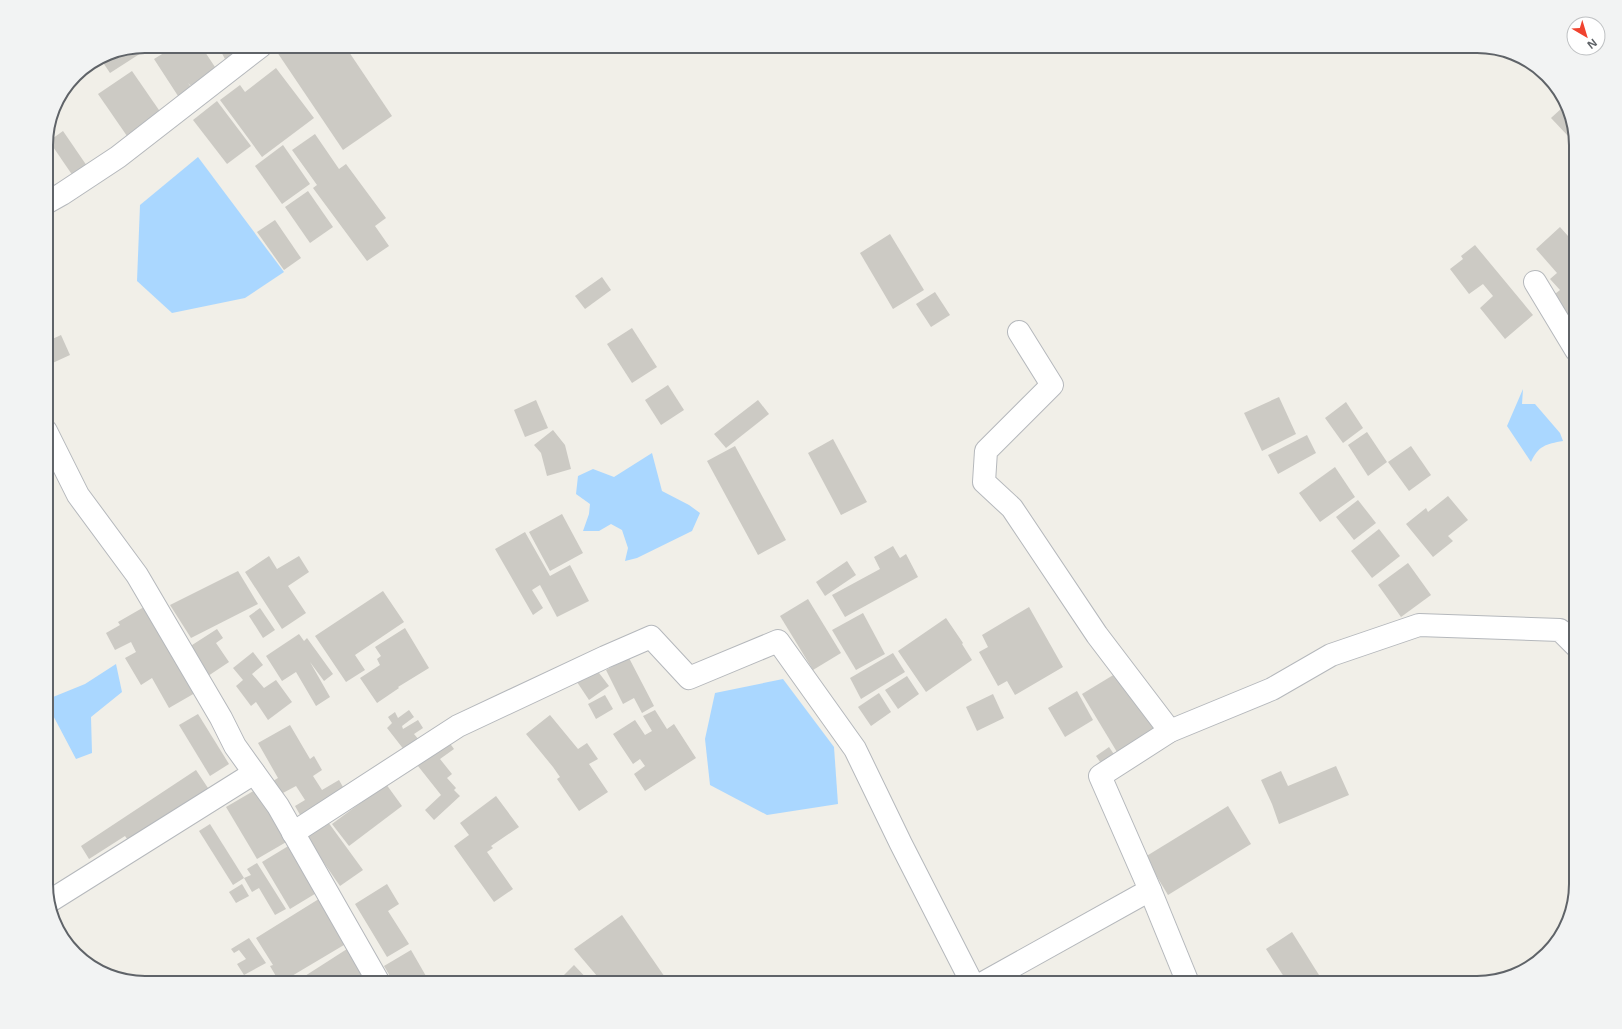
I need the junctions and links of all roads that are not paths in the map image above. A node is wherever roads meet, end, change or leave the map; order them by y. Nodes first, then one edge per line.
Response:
1 (252, 53) edge
2 (53, 199) edge
3 (1535, 282) dead end
4 (1019, 332) dead end
5 (1569, 338) edge
6 (53, 445) edge
7 (1569, 639) edge
8 (1170, 732) junction
9 (254, 772) junction
10 (293, 833) junction
11 (1150, 890) junction
12 (54, 898) edge
13 (375, 976) edge
14 (968, 976) edge
15 (996, 976) edge
16 (1185, 976) edge

1 - 2 street
3 - 5 street
4 - 8 street
6 - 9 street
7 - 8 street
8 - 11 street
9 - 10 street
9 - 12 street
10 - 13 street
10 - 14 street
11 - 15 street
11 - 16 street

